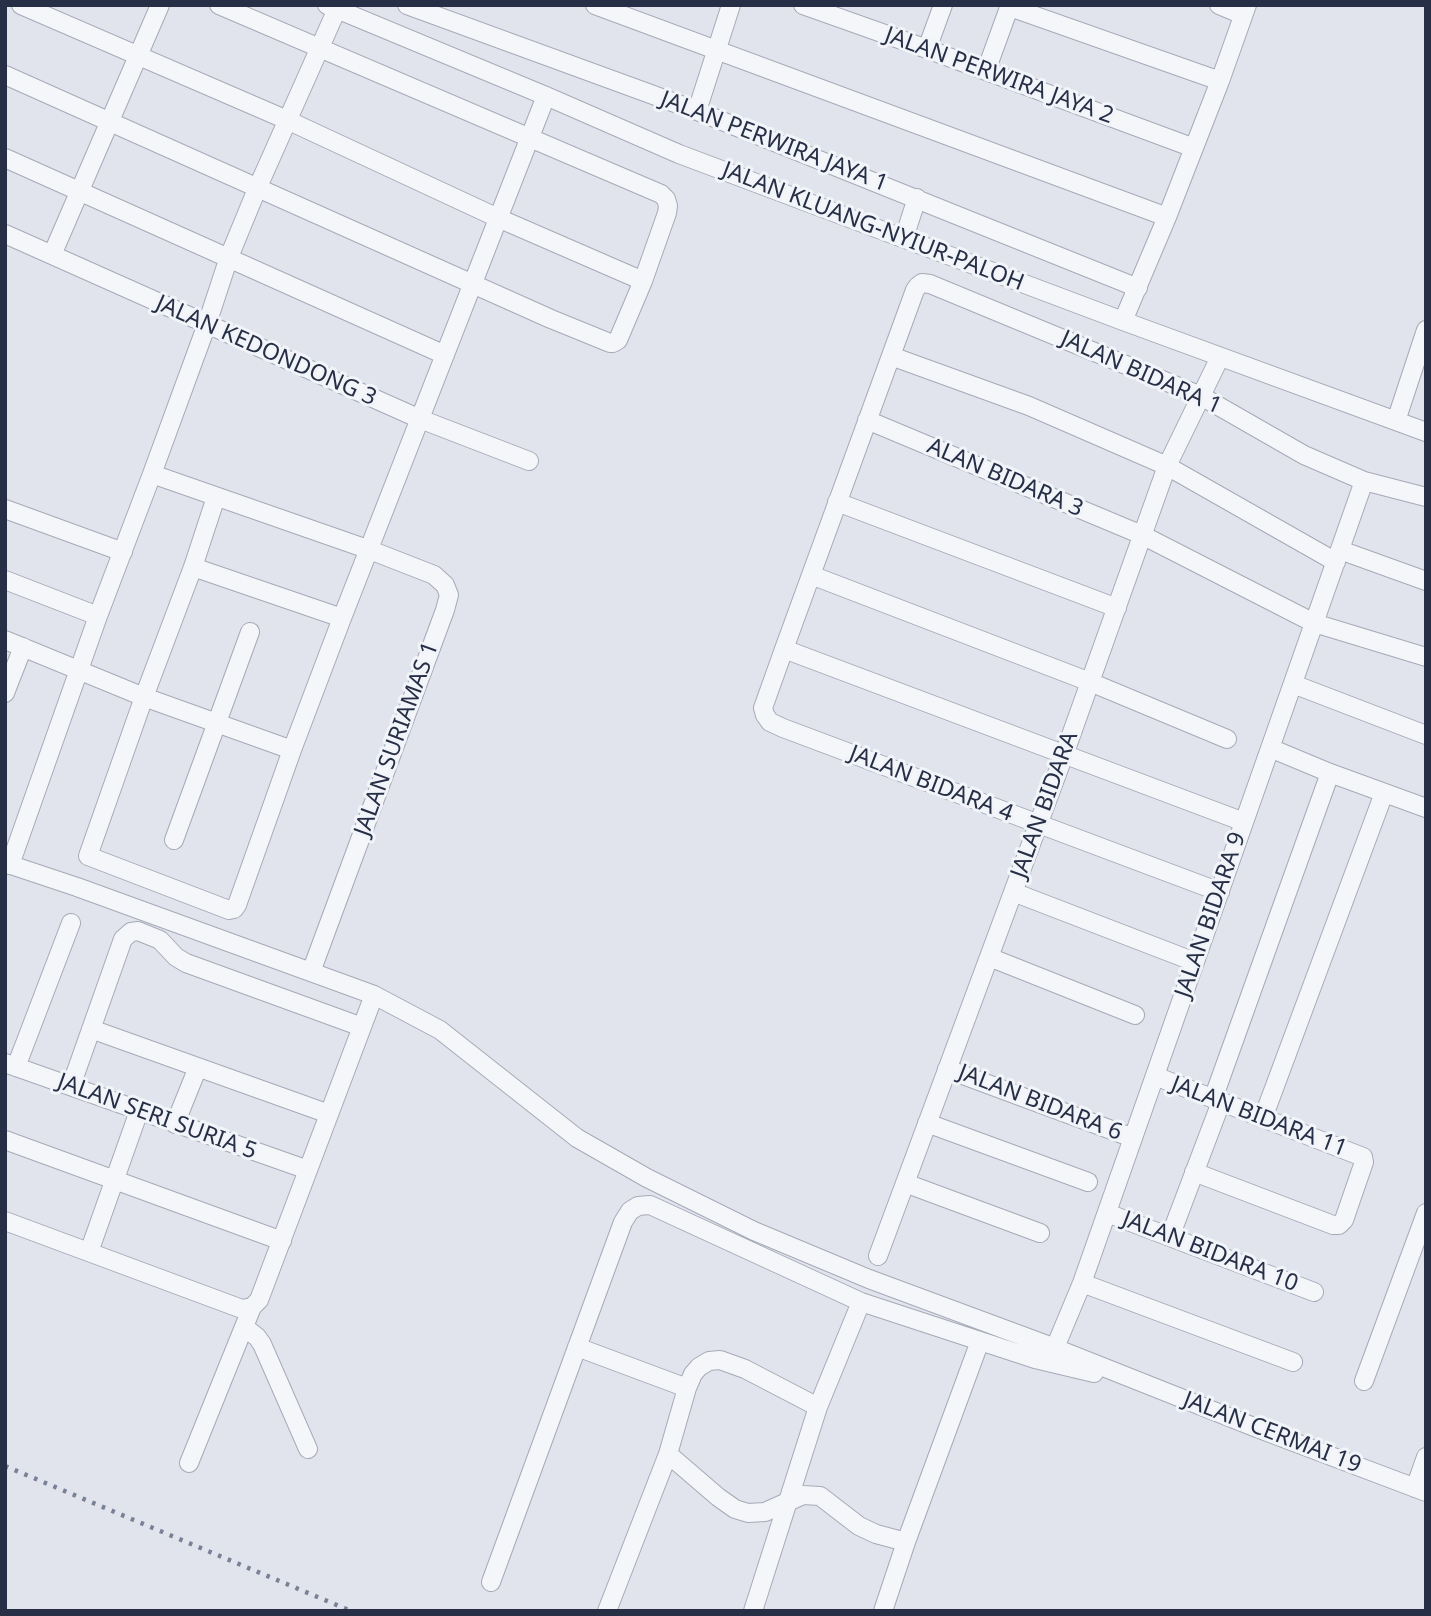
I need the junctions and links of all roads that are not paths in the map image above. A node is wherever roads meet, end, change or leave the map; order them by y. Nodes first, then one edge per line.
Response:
1 (21, 5) edge
2 (160, 5) edge
3 (219, 5) edge
4 (596, 5) edge
5 (731, 5) edge
6 (803, 5) edge
7 (943, 5) edge
8 (1219, 5) edge
9 (410, 6) edge
10 (1010, 6) edge
11 (332, 7) edge
12 (1245, 10) edge
13 (319, 48) junction
14 (927, 49) junction
15 (717, 50) junction
16 (138, 56) junction
17 (986, 71) junction
18 (5, 75) edge
19 (1220, 81) junction
20 (546, 96) junction
21 (697, 111) junction
22 (287, 120) junction
23 (110, 122) junction
24 (529, 139) junction
25 (1194, 148) junction
26 (5, 158) edge
27 (257, 189) junction
28 (80, 191) junction
29 (918, 198) junction
30 (1167, 217) junction
31 (498, 218) junction
32 (5, 234) edge
33 (904, 238) junction
34 (52, 255) junction
35 (229, 257) junction
36 (643, 281) junction
37 (472, 285) junction
38 (1138, 288) junction
39 (1124, 321) junction
40 (206, 324) junction
41 (1426, 330) edge
42 (445, 355) junction
43 (891, 356) junction
44 (1220, 356) junction
45 (1419, 371) edge
46 (1201, 396) junction
47 (420, 419) junction
48 (867, 420) junction
49 (1396, 421) junction
50 (1426, 432) edge
51 (529, 461) dead end
52 (1167, 466) junction
53 (152, 474) junction
54 (1364, 481) junction
55 (216, 497) junction
56 (1426, 497) edge
57 (837, 502) junction
58 (5, 509) edge
59 (1142, 536) junction
60 (370, 550) junction
61 (123, 552) junction
62 (1338, 556) junction
63 (193, 568) junction
64 (811, 575) junction
65 (5, 580) edge
66 (1426, 581) edge
67 (1116, 608) junction
68 (98, 616) junction
69 (342, 618) junction
70 (1314, 623) junction
71 (250, 632) dead end
72 (5, 640) edge
73 (23, 648) junction
74 (784, 649) junction
75 (1426, 657) edge
76 (79, 670) junction
77 (1090, 682) junction
78 (1293, 684) junction
79 (5, 693) edge
80 (144, 697) junction
81 (216, 724) junction
82 (1426, 735) edge
83 (1227, 739) dead end
84 (1270, 748) junction
85 (292, 750) junction
86 (1064, 755) junction
87 (1330, 773) junction
88 (1384, 793) junction
89 (1426, 808) edge
90 (1244, 822) junction
91 (1038, 825) junction
92 (12, 838) edge
93 (174, 840) dead end
94 (8, 864) edge
95 (1013, 891) junction
96 (1220, 892) junction
97 (71, 923) dead end
98 (989, 957) junction
99 (1195, 962) junction
100 (311, 972) junction
101 (374, 995) junction
102 (1135, 1015) dead end
103 (362, 1027) junction
104 (91, 1029) junction
105 (11, 1065) edge
106 (198, 1067) junction
107 (947, 1069) junction
108 (1155, 1076) junction
109 (71, 1086) junction
110 (1217, 1100) junction
111 (139, 1111) junction
112 (329, 1114) junction
113 (1263, 1118) junction
114 (927, 1123) junction
115 (175, 1124) junction
116 (1133, 1138) junction
117 (5, 1140) edge
118 (308, 1170) junction
119 (1194, 1172) junction
120 (114, 1180) junction
121 (1088, 1182) dead end
122 (905, 1183) junction
123 (1107, 1213) junction
124 (1426, 1213) edge
125 (5, 1221) edge
126 (1040, 1233) dead end
127 (1170, 1237) junction
128 (282, 1241) junction
129 (89, 1252) junction
130 (878, 1256) dead end
131 (1082, 1283) junction
132 (1314, 1292) dead end
133 (861, 1303) junction
134 (252, 1307) junction
135 (244, 1327) junction
136 (980, 1341) junction
137 (577, 1347) junction
138 (1052, 1355) junction
139 (1293, 1362) dead end
140 (1120, 1368) junction
141 (1364, 1381) dead end
142 (687, 1388) junction
143 (818, 1407) junction
144 (308, 1448) dead end
145 (668, 1454) junction
146 (1426, 1457) edge
147 (189, 1463) dead end
148 (1421, 1485) edge
149 (789, 1502) junction
150 (906, 1542) junction
151 (491, 1581) dead end
152 (607, 1611) edge
153 (753, 1611) edge
154 (883, 1611) edge

1 - 16 street
2 - 16 street
3 - 13 street
4 - 15 street
5 - 15 street
6 - 14 street, JALAN PERWIRA JAYA 2
7 - 14 street
8 - 12 street
9 - 21 street, JALAN PERWIRA JAYA 1
10 - 17 street
10 - 19 street
11 - 13 street
11 - 20 street, JALAN KLUANG-NYIUR-PALOH
12 - 19 street
13 - 22 street
13 - 24 street
14 - 17 street, JALAN PERWIRA JAYA 2
15 - 21 street
15 - 30 street
16 - 22 street
16 - 23 street
17 - 25 street, JALAN PERWIRA JAYA 2
18 - 23 street
19 - 25 street
20 - 24 street
20 - 33 street, JALAN KLUANG-NYIUR-PALOH
21 - 29 street, JALAN PERWIRA JAYA 1
22 - 27 street
22 - 31 street
23 - 27 street
23 - 28 street
24 - 31 street
24 - 36 street
25 - 30 street
26 - 28 street
27 - 35 street
27 - 37 street
28 - 34 street
28 - 35 street
29 - 33 street
29 - 38 street, JALAN PERWIRA JAYA 1
30 - 38 street
31 - 36 street
31 - 37 street
32 - 34 street, JALAN KEDONDONG 3
33 - 39 street, JALAN KLUANG-NYIUR-PALOH
34 - 40 street, JALAN KEDONDONG 3
35 - 40 street
35 - 42 street
36 - 37 street
37 - 42 street
38 - 39 street
39 - 44 street, JALAN KLUANG-NYIUR-PALOH
40 - 47 street, JALAN KEDONDONG 3
40 - 53 street
41 - 45 street
42 - 47 street
43 - 46 street, JALAN BIDARA 1
43 - 48 street
43 - 52 street
44 - 46 street, JALAN BIDARA
44 - 49 street, JALAN KLUANG-NYIUR-PALOH
45 - 49 street
46 - 52 street, JALAN BIDARA
46 - 54 street, JALAN BIDARA 1
47 - 51 street, JALAN KEDONDONG 3
47 - 60 street
48 - 57 street
48 - 59 street, ALAN BIDARA 3
49 - 50 street, JALAN KLUANG-NYIUR-PALOH
52 - 59 street, JALAN BIDARA
52 - 62 street
53 - 55 street
53 - 61 street
54 - 56 street, JALAN BIDARA 1
54 - 62 street, JALAN BIDARA 9
55 - 60 street
55 - 63 street
57 - 64 street
57 - 67 street
58 - 61 street
59 - 67 street, JALAN BIDARA
59 - 70 street, ALAN BIDARA 3
60 - 69 street
60 - 100 street, JALAN SURIAMAS 1
61 - 68 street
62 - 66 street
62 - 70 street, JALAN BIDARA 9
63 - 69 street
63 - 80 street
64 - 74 street
64 - 77 street
65 - 68 street
67 - 77 street, JALAN BIDARA
68 - 76 street
69 - 85 street
70 - 75 street, ALAN BIDARA 3
70 - 78 street, JALAN BIDARA 9
71 - 81 street
72 - 73 street
73 - 76 street
73 - 79 street
74 - 86 street
74 - 91 street, JALAN BIDARA 4
76 - 80 street
76 - 92 street
77 - 83 street
77 - 86 street, JALAN BIDARA
78 - 82 street
78 - 84 street, JALAN BIDARA 9
80 - 81 street
80 - 85 street
81 - 85 street
81 - 93 street
84 - 87 street
84 - 90 street, JALAN BIDARA 9
86 - 90 street
86 - 91 street, JALAN BIDARA
87 - 88 street
87 - 110 street
88 - 89 street
88 - 113 street
90 - 96 street, JALAN BIDARA 9
91 - 95 street, JALAN BIDARA
91 - 96 street, JALAN BIDARA 4
92 - 94 street
94 - 100 street
95 - 98 street, JALAN BIDARA
95 - 99 street
96 - 99 street, JALAN BIDARA 9
97 - 105 street
98 - 102 street
98 - 107 street, JALAN BIDARA
99 - 108 street, JALAN BIDARA 9
100 - 101 street
101 - 103 street
101 - 138 street
103 - 104 street
103 - 112 street
104 - 106 street
104 - 109 street
105 - 109 street, JALAN SERI SURIA 5
106 - 112 street
106 - 115 street
107 - 114 street, JALAN BIDARA
107 - 116 street, JALAN BIDARA 6
108 - 110 street, JALAN BIDARA 11
108 - 116 street, JALAN BIDARA 9
109 - 111 street, JALAN SERI SURIA 5
110 - 113 street, JALAN BIDARA 11
110 - 119 street
111 - 115 street, JALAN SERI SURIA 5
111 - 120 street
112 - 118 street
113 - 119 street, JALAN BIDARA 11
114 - 121 street
114 - 122 street, JALAN BIDARA
115 - 118 street, JALAN SERI SURIA 5
116 - 123 street, JALAN BIDARA 9
117 - 120 street
118 - 128 street
119 - 127 street
120 - 128 street
120 - 129 street
122 - 126 street
122 - 130 street, JALAN BIDARA
123 - 127 street, JALAN BIDARA 10
123 - 131 street, JALAN BIDARA 9
124 - 141 street
125 - 129 street
127 - 132 street, JALAN BIDARA 10
128 - 134 street
129 - 134 street
131 - 138 street, JALAN BIDARA 9
131 - 139 street
133 - 136 street
133 - 137 street
133 - 143 street
134 - 135 street
135 - 144 street
135 - 147 street
136 - 138 street
136 - 150 street
137 - 142 street
137 - 151 street
138 - 140 street, JALAN CERMAI 19
138 - 140 street
140 - 148 street, JALAN CERMAI 19
142 - 143 street
142 - 145 street
143 - 149 street
145 - 149 street
145 - 152 street
146 - 148 street
149 - 150 street
149 - 153 street
150 - 154 street

